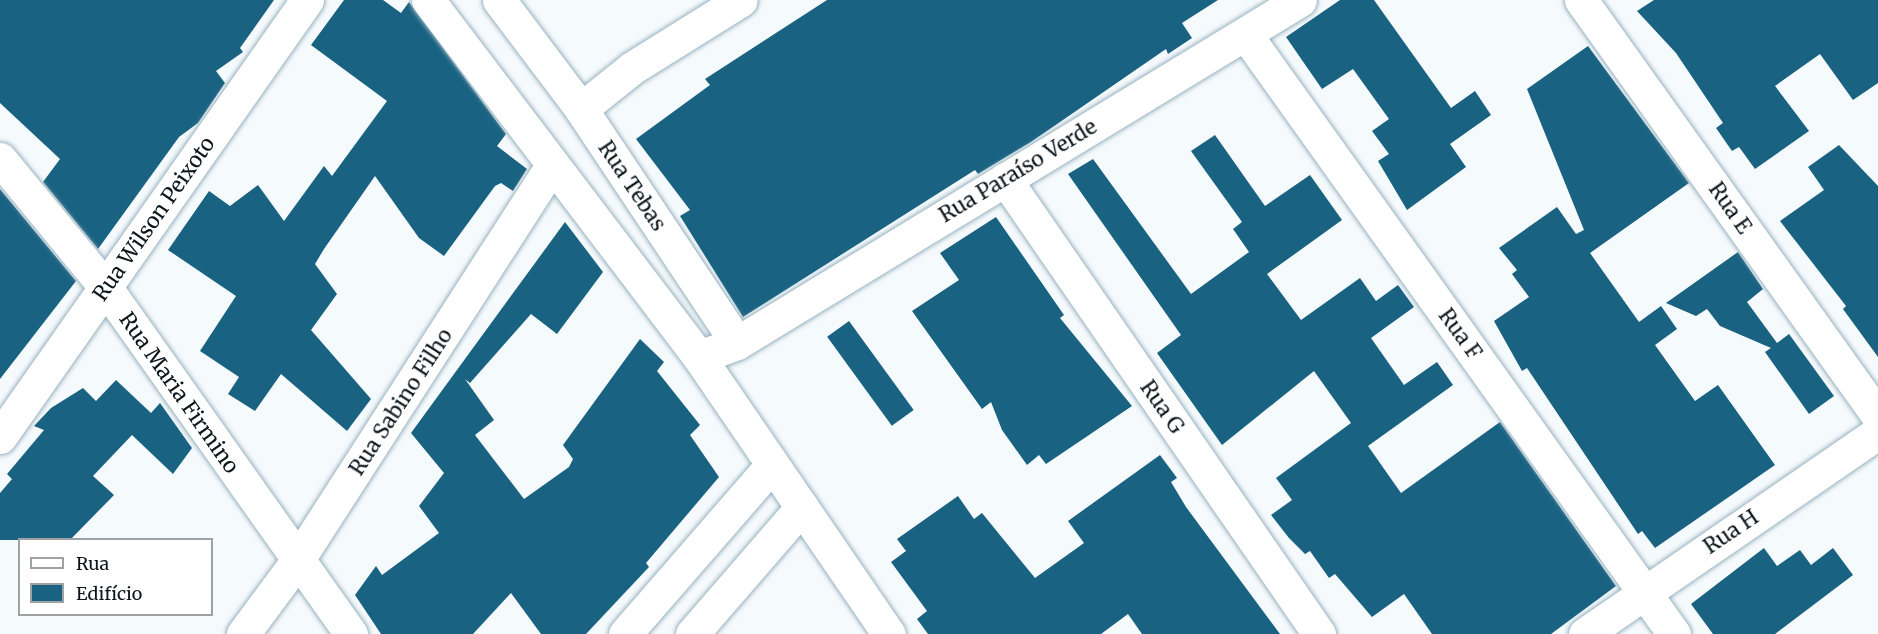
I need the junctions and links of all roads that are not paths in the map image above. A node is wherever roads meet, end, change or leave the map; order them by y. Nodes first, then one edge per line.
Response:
1 (307, 0) edge
2 (428, 0) edge
3 (499, 0) edge
4 (741, 0) edge
5 (1300, 0) edge
6 (1581, 0) edge
7 (1246, 34) junction
8 (581, 109) junction
9 (0, 159) edge
10 (552, 165) junction
11 (1005, 179) junction
12 (106, 288) junction
13 (737, 343) junction
14 (699, 357) junction
15 (1878, 416) edge
16 (1878, 433) edge
17 (0, 437) edge
18 (771, 466) junction
19 (802, 507) junction
20 (297, 561) junction
21 (1644, 591) junction
22 (243, 634) edge
23 (351, 634) edge
24 (625, 634) edge
25 (692, 634) edge
26 (890, 634) edge
27 (1319, 634) edge
28 (1585, 634) edge
29 (1674, 634) edge

1 - 12 street, Rua Wilson Peixoto
2 - 10 street
3 - 8 street, Rua Tebas
4 - 8 street
5 - 7 street, Rua Paraíso Verde
6 - 15 street, Rua E
7 - 11 street, Rua Paraíso Verde
7 - 21 street, Rua F
8 - 13 street, Rua Tebas
9 - 12 street, Rua Maria Firmino
10 - 14 street
10 - 20 street, Rua Sabino Filho
11 - 13 street, Rua Paraíso Verde
11 - 27 street, Rua G
12 - 17 street, Rua Wilson Peixoto
12 - 20 street, Rua Maria Firmino
13 - 14 street
14 - 18 street
16 - 21 street, Rua H
18 - 19 street
18 - 24 street
19 - 25 street
19 - 26 street
20 - 22 street, Rua Sabino Filho
20 - 23 street, Rua Maria Firmino
21 - 28 street, Rua H
21 - 29 street, Rua F

